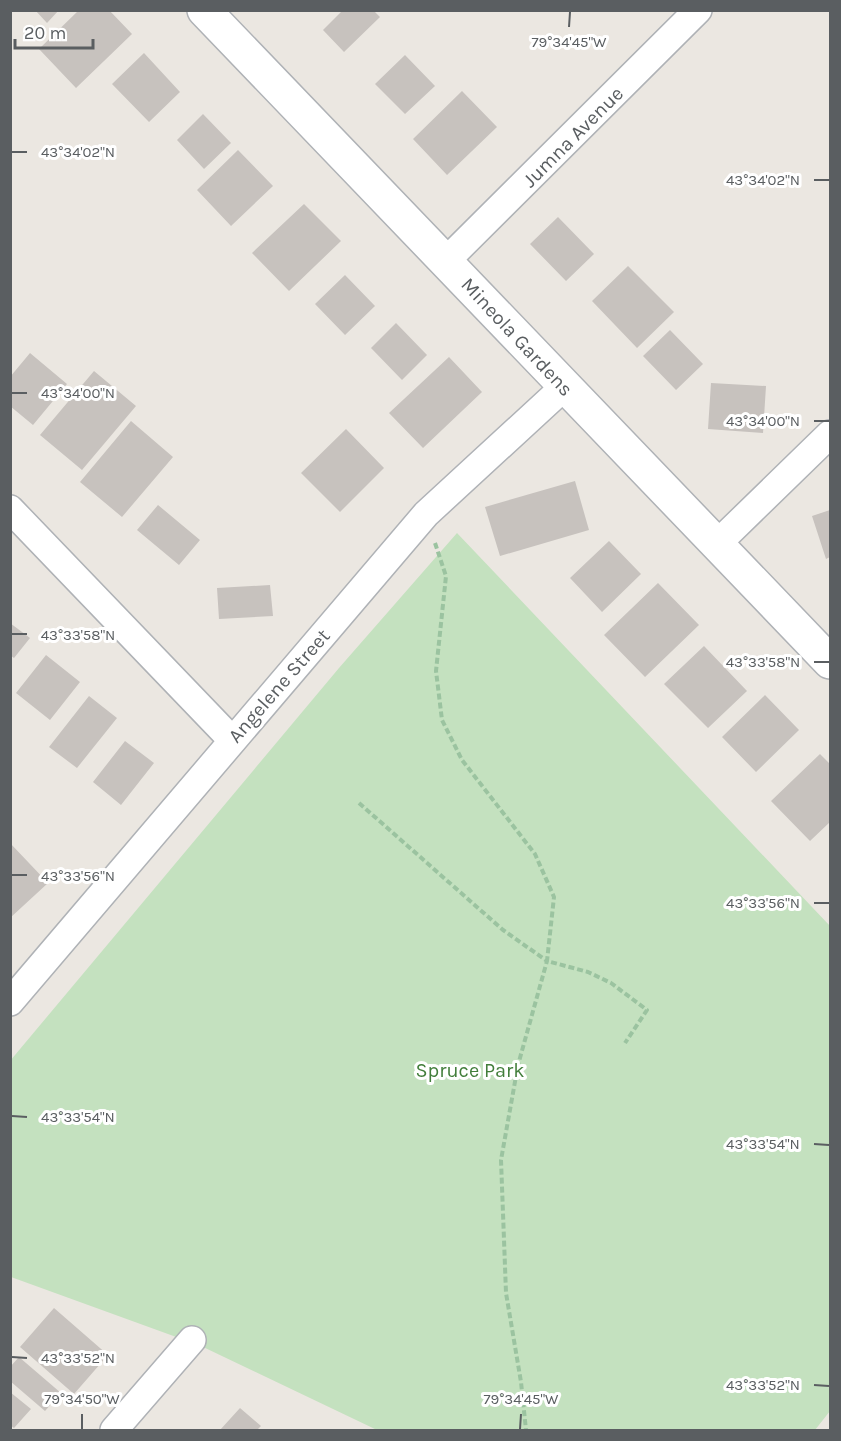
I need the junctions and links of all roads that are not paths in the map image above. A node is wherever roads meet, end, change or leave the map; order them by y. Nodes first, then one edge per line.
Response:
1 (204, 10) edge
2 (698, 10) edge
3 (446, 261) junction
4 (564, 387) junction
5 (831, 434) edge
6 (10, 509) edge
7 (718, 543) junction
8 (831, 662) edge
9 (232, 740) junction
10 (10, 1002) edge
11 (192, 1340) dead end
12 (114, 1431) edge

1 - 3 street, Mineola Gardens
2 - 3 street, Jumna Avenue
3 - 4 street, Mineola Gardens
4 - 7 street, Mineola Gardens
4 - 9 street, Angelene Street
5 - 7 street
6 - 9 street
7 - 8 street, Mineola Gardens
9 - 10 street, Angelene Street
11 - 12 street

